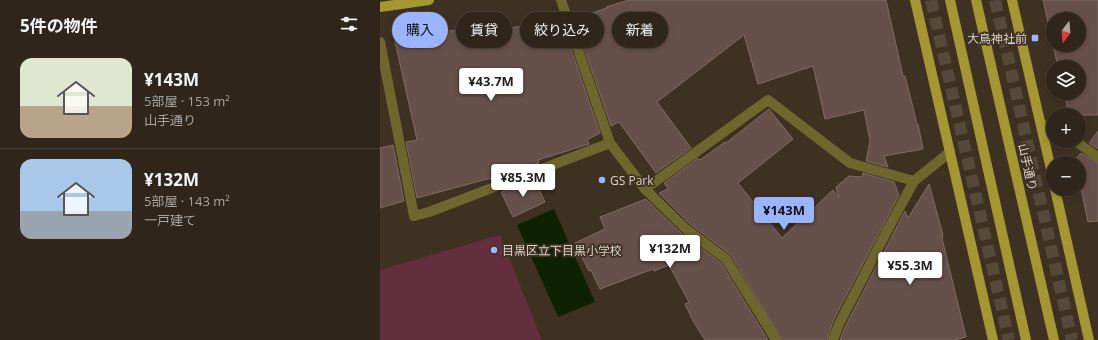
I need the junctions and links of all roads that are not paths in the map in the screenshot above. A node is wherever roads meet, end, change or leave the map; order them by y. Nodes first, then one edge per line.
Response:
1 (429, 0) edge
2 (561, 0) edge
3 (915, 0) edge
4 (950, 0) edge
5 (976, 0) edge
6 (1012, 0) edge
7 (380, 7) edge
8 (380, 42) edge
9 (1041, 124) junction
10 (1046, 126) edge
11 (610, 143) junction
12 (1085, 148) edge
13 (950, 152) junction
14 (1048, 156) edge
15 (1098, 157) edge
16 (914, 181) junction
17 (645, 189) junction
18 (1057, 196) edge
19 (776, 340) edge
20 (833, 340) edge
21 (993, 340) edge
22 (1026, 340) edge
23 (1054, 340) edge
24 (1089, 340) edge

1 - 7 main road
2 - 11 street
3 - 13 main road
4 - 22 main road
5 - 23 main road, 山手通り
6 - 9 main road
8 - 11 street
9 - 10 street
9 - 14 main road
11 - 17 street
12 - 15 street
13 - 16 street
13 - 21 main road
16 - 17 street
16 - 20 street
17 - 19 street
18 - 24 main road

